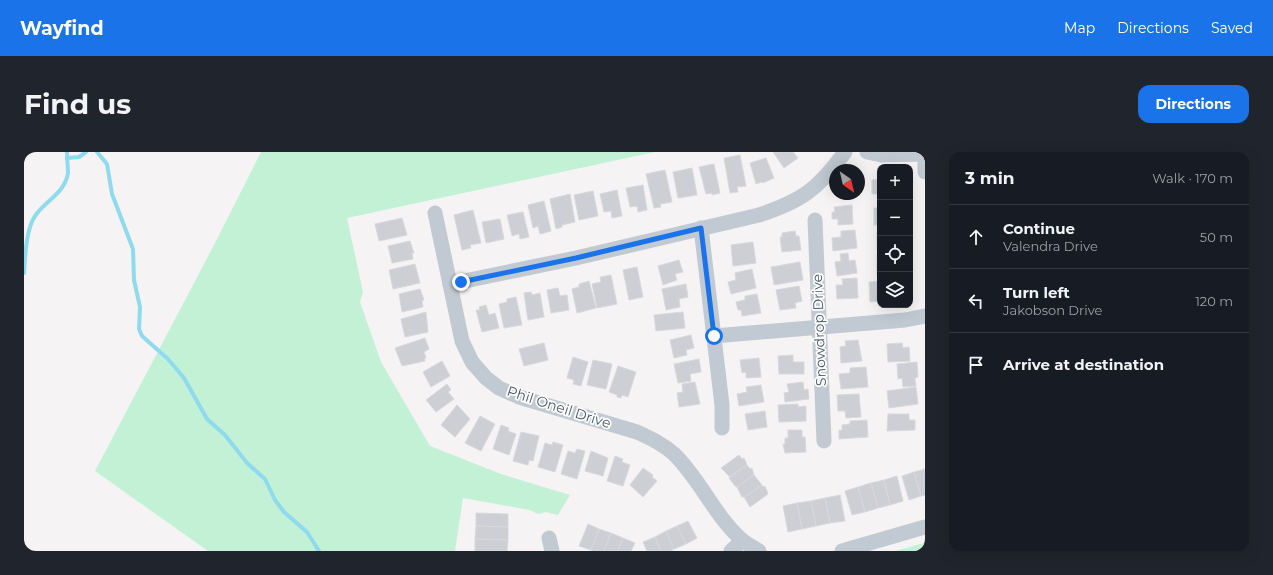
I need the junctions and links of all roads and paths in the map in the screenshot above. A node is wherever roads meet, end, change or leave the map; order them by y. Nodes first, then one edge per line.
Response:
1 (845, 152) edge
2 (867, 152) edge
3 (925, 154) edge
4 (925, 172) edge
5 (434, 213) dead end
6 (815, 220) dead end
7 (701, 228) junction
8 (450, 284) junction
9 (925, 316) edge
10 (819, 326) junction
11 (714, 336) junction
12 (722, 428) dead end
13 (824, 441) dead end
14 (925, 527) edge
15 (742, 540) junction
16 (731, 551) edge
17 (759, 551) edge
18 (842, 551) edge

1 - 7 street
2 - 3 street
3 - 4 street
5 - 8 street, Phil Oneil Drive
6 - 10 street, Snowdrop Drive
7 - 8 street
7 - 11 street
8 - 15 street, Phil Oneil Drive
9 - 10 street
10 - 11 street
10 - 13 street, Snowdrop Drive
11 - 12 street
14 - 18 street
15 - 16 street
15 - 17 street, Phil Oneil Drive

